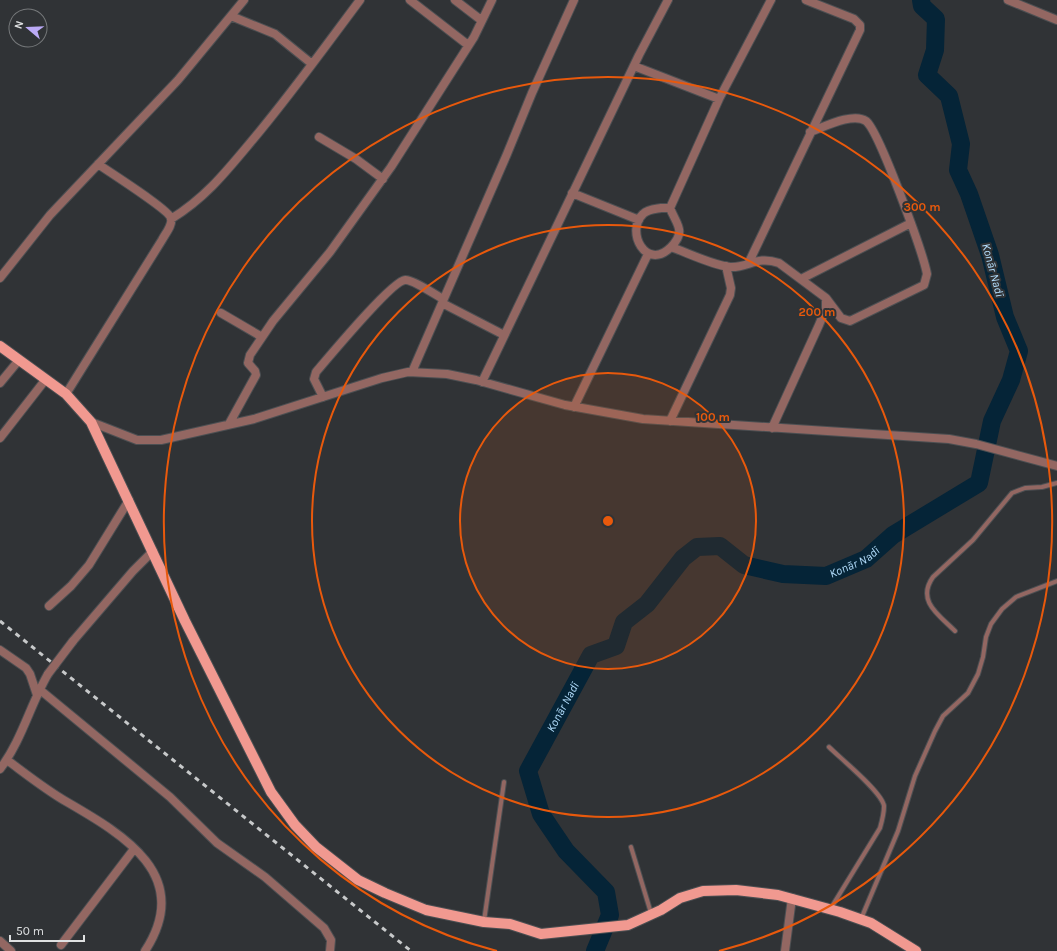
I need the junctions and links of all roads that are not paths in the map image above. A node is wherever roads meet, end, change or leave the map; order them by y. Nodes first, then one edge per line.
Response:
1 (244, 0) edge
2 (360, 0) edge
3 (410, 0) edge
4 (454, 0) edge
5 (492, 0) edge
6 (574, 0) edge
7 (668, 0) edge
8 (771, 0) edge
9 (806, 0) edge
10 (1008, 0) edge
11 (231, 16) junction
12 (481, 20) junction
13 (1057, 20) edge
14 (468, 45) junction
15 (312, 64) junction
16 (634, 66) junction
17 (719, 99) junction
18 (810, 132) junction
19 (319, 138) dead end
20 (98, 164) junction
21 (382, 179) junction
22 (572, 193) junction
23 (670, 208) junction
24 (171, 219) junction
25 (639, 220) junction
26 (911, 223) junction
27 (671, 247) junction
28 (648, 254) junction
29 (749, 262) junction
30 (726, 266) junction
31 (0, 278) edge
32 (801, 278) junction
33 (826, 298) junction
34 (442, 301) junction
35 (221, 314) dead end
36 (504, 335) junction
37 (262, 337) junction
38 (0, 346) edge
39 (19, 360) junction
40 (412, 372) junction
41 (46, 379) junction
42 (482, 382) junction
43 (0, 383) edge
44 (66, 394) junction
45 (323, 397) junction
46 (574, 407) junction
47 (670, 421) junction
48 (91, 422) junction
49 (229, 424) junction
50 (772, 428) junction
51 (0, 438) edge
52 (1057, 466) edge
53 (1057, 483) edge
54 (129, 500) junction
55 (153, 551) junction
56 (1057, 581) edge
57 (49, 606) dead end
58 (955, 632) dead end
59 (0, 650) edge
60 (38, 692) junction
61 (829, 747) dead end
62 (7, 760) junction
63 (0, 769) edge
64 (504, 782) dead end
65 (631, 847) dead end
66 (134, 849) junction
67 (792, 898) junction
68 (831, 909) junction
69 (652, 914) junction
70 (861, 919) junction
71 (484, 922) junction
72 (0, 941) edge
73 (61, 945) dead end
74 (12, 951) edge
75 (145, 951) edge
76 (330, 951) edge
77 (785, 951) edge
78 (916, 951) edge

1 - 11 street
2 - 15 street
3 - 14 street
4 - 12 street
5 - 12 street
6 - 34 street
7 - 16 street
8 - 17 street
9 - 18 street
10 - 13 street
11 - 15 street
11 - 20 street
12 - 14 street
14 - 21 street
15 - 24 street
16 - 17 street
16 - 22 street
17 - 23 street
18 - 26 street
18 - 29 street
19 - 21 street
20 - 24 street
20 - 31 street
21 - 37 street
22 - 25 street
22 - 36 street
23 - 25 street
23 - 27 street
24 - 44 street
25 - 28 street
26 - 32 street
26 - 33 street
27 - 28 street
27 - 30 street
28 - 46 street
29 - 30 street
29 - 32 street
30 - 47 street
32 - 33 street
33 - 50 street
34 - 36 street
34 - 40 street
34 - 45 street
35 - 37 street
36 - 42 street
37 - 49 street
38 - 39 main road
39 - 41 main road
39 - 43 street
40 - 42 street
40 - 45 street
41 - 44 main road
41 - 51 street
42 - 46 street
44 - 48 main road
45 - 49 street
46 - 47 street
47 - 50 street
48 - 49 street
48 - 54 main road
50 - 52 street
53 - 58 lane
54 - 55 main road
54 - 57 street
55 - 60 street, bridge
55 - 71 main road
56 - 70 lane
59 - 60 street
60 - 62 street
60 - 76 street
61 - 68 lane
62 - 63 street
62 - 66 street
64 - 71 lane
65 - 69 lane
66 - 73 street
66 - 75 street
67 - 68 main road
67 - 69 main road
67 - 77 street
68 - 70 main road
69 - 71 main road
70 - 78 main road
72 - 74 street

